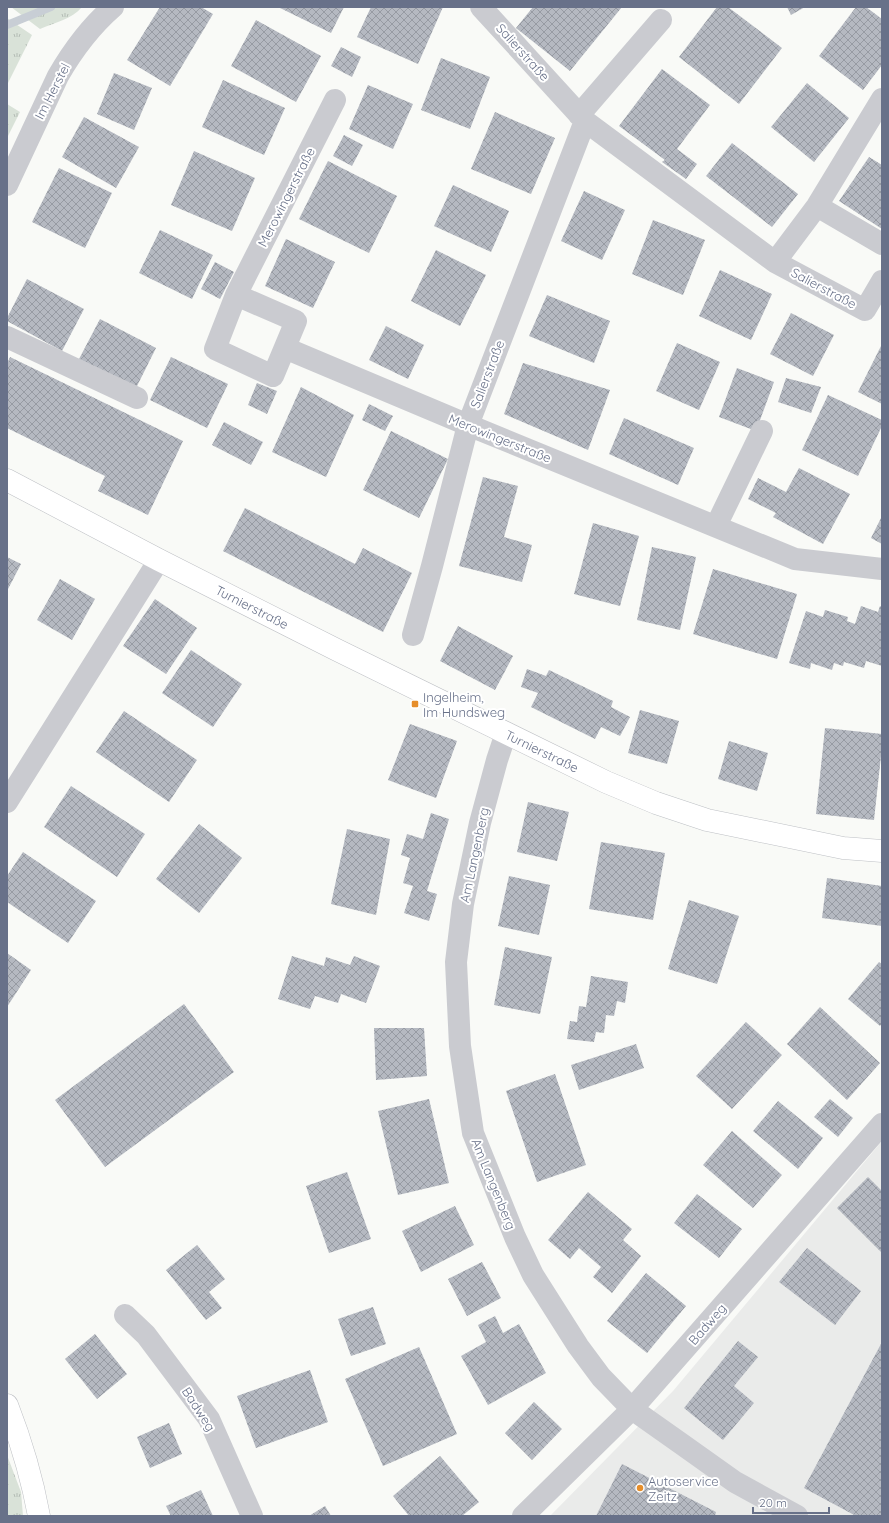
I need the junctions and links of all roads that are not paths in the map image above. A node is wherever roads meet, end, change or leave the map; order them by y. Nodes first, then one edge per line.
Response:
1 (113, 7) edge
2 (481, 7) edge
3 (661, 20) dead end
4 (882, 99) edge
5 (335, 100) dead end
6 (582, 118) junction
7 (7, 185) edge
8 (817, 206) junction
9 (882, 244) edge
10 (775, 262) junction
11 (882, 281) edge
12 (236, 295) junction
13 (7, 337) edge
14 (285, 348) junction
15 (137, 398) dead end
16 (468, 425) junction
17 (762, 431) dead end
18 (7, 480) edge
19 (716, 526) junction
20 (159, 560) junction
21 (882, 570) edge
22 (413, 635) dead end
23 (506, 733) junction
24 (7, 802) edge
25 (882, 851) edge
26 (882, 1124) edge
27 (125, 1315) dead end
28 (7, 1405) edge
29 (632, 1409) junction
30 (40, 1516) edge
31 (252, 1516) edge
32 (523, 1516) edge
33 (797, 1516) edge

1 - 7 street, Im Herstel
2 - 6 street, Salierstraße
3 - 6 street, Salierstraße
4 - 8 street, Salierstraße
5 - 12 street, Merowingerstraße
6 - 10 street, Salierstraße
6 - 16 street, Salierstraße
8 - 9 street
8 - 10 street, Salierstraße
10 - 11 street, Salierstraße
12 - 14 street, Merowingerstraße
12 - 14 street, Merowingerstraße
13 - 15 street
14 - 16 street, Merowingerstraße
16 - 19 street, Merowingerstraße
16 - 22 street, Salierstraße
17 - 19 street
18 - 20 main road, Turnierstraße
19 - 21 street, Merowingerstraße
20 - 23 main road, Turnierstraße
20 - 24 street
23 - 25 main road, Turnierstraße
23 - 29 street, Am Langenberg
26 - 29 street, Badweg
27 - 31 street, Badweg
28 - 30 main road
29 - 32 street, Badweg
29 - 33 street, Am Langenberg

